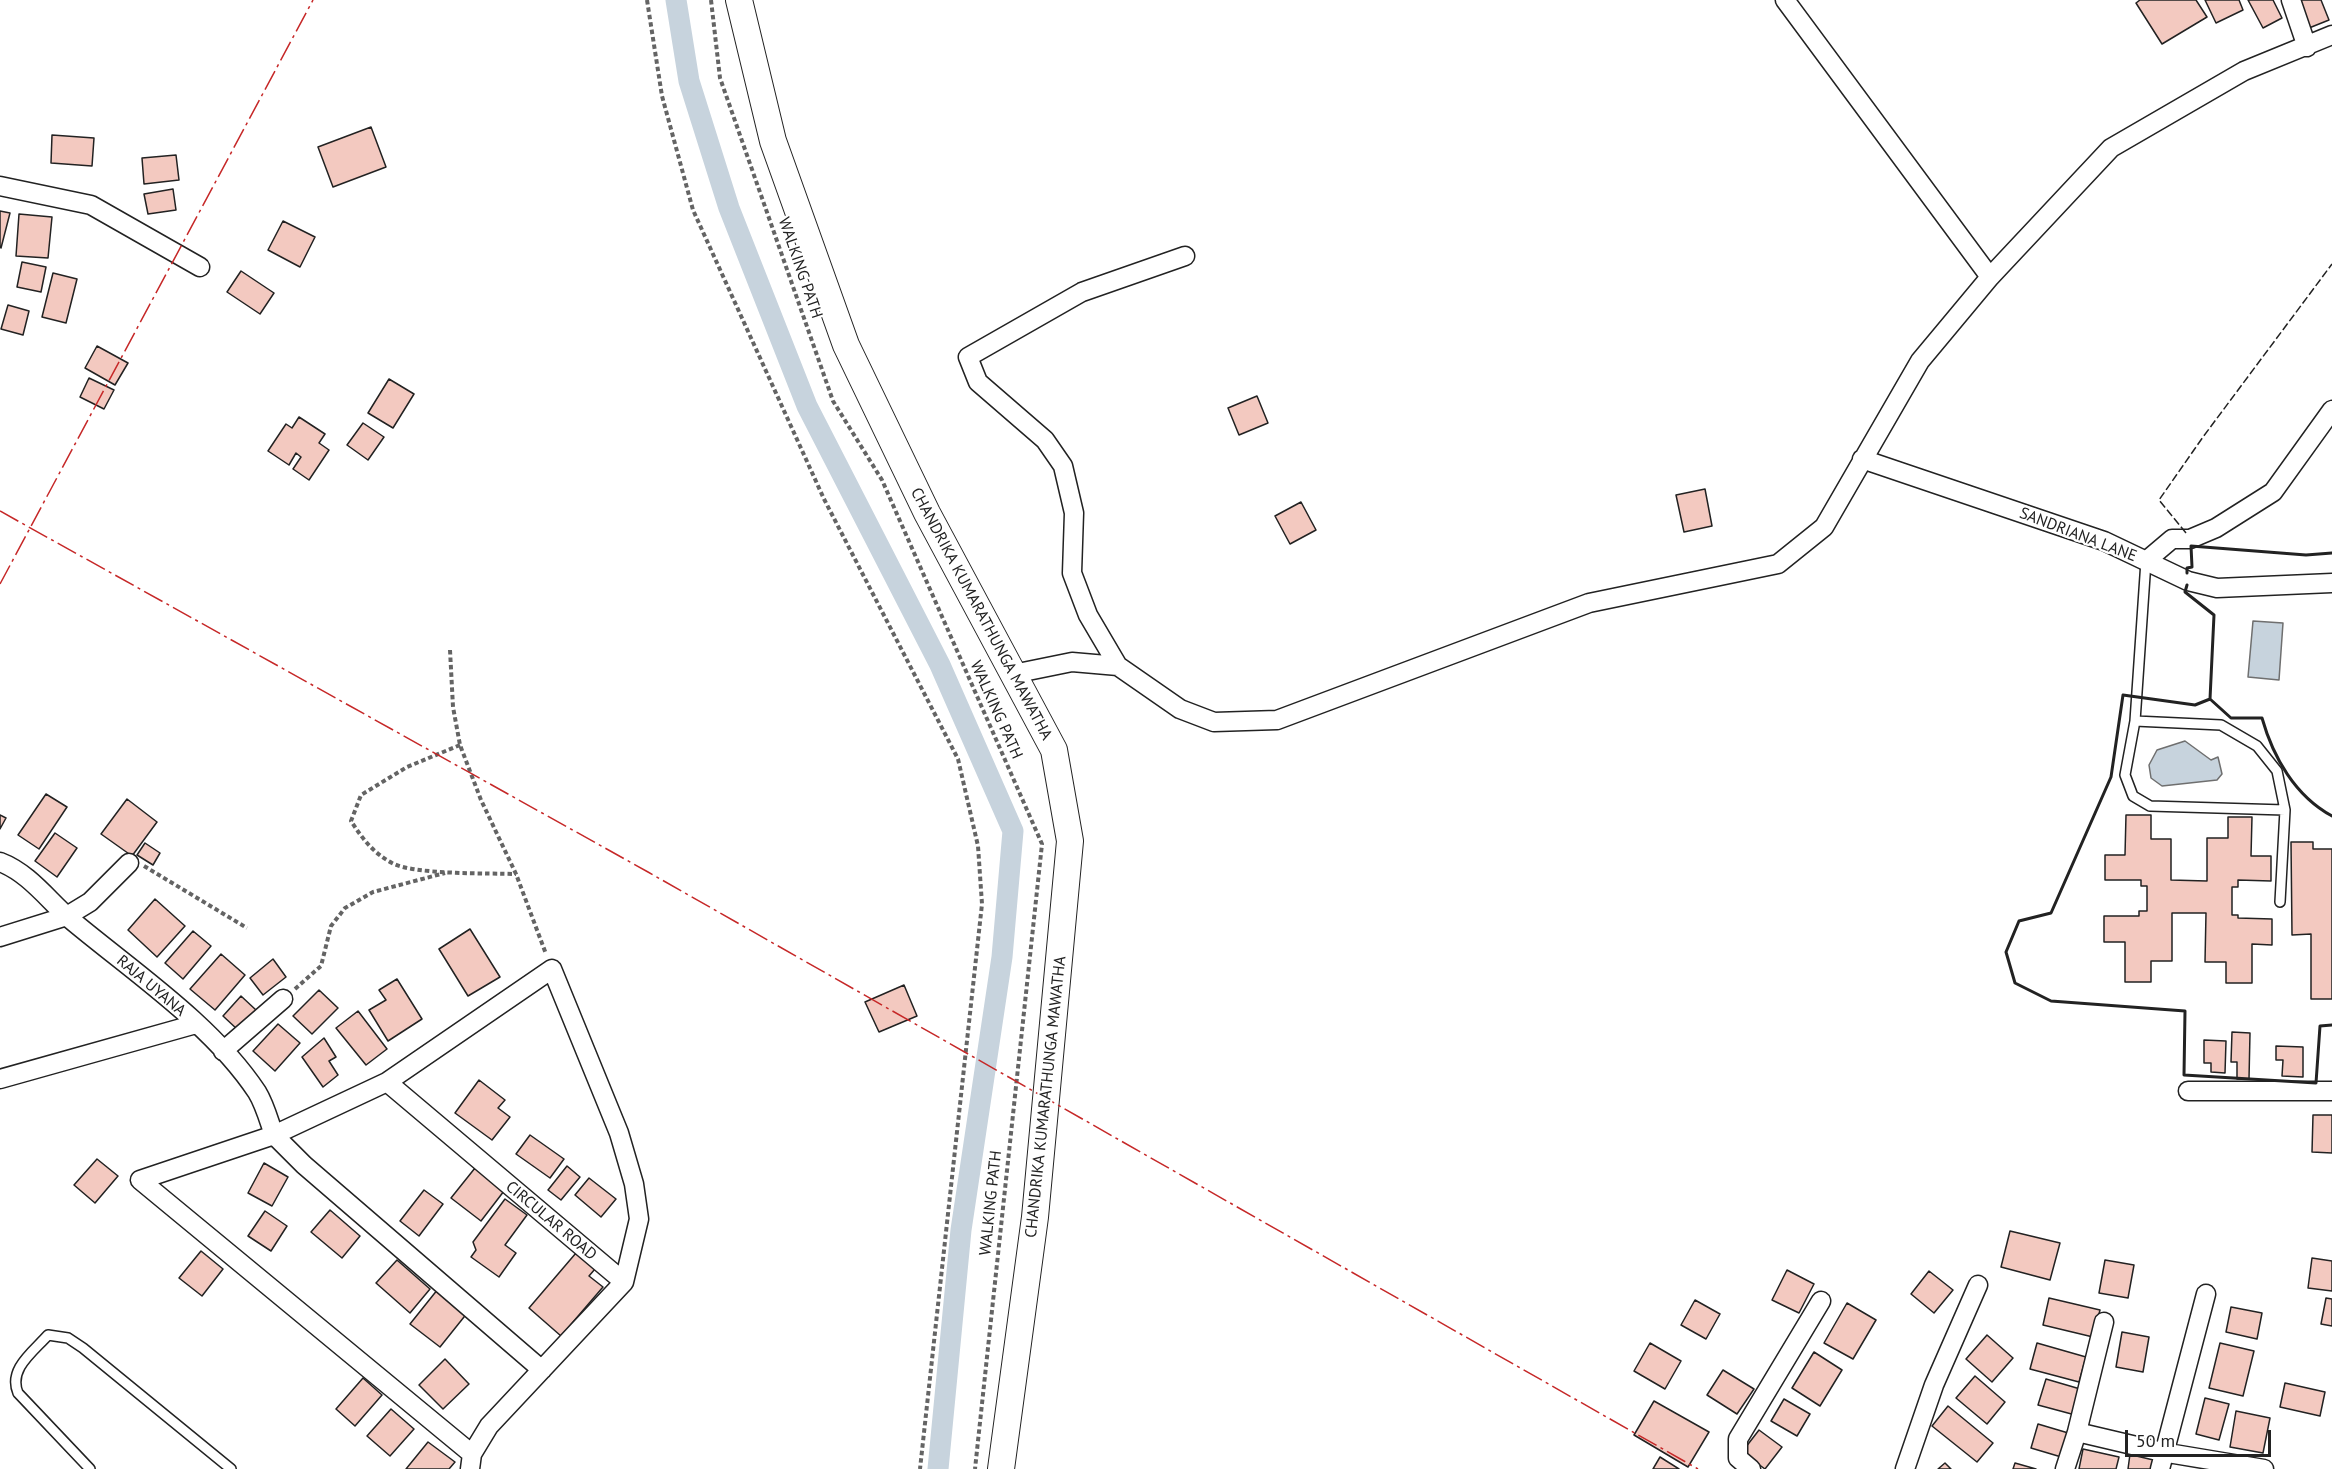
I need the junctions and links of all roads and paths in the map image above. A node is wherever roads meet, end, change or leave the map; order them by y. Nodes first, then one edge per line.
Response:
1 (647, 0) edge
2 (711, 0) edge
3 (739, 0) edge
4 (1785, 0) edge
5 (2291, 0) edge
6 (2332, 35) edge
7 (2307, 47) junction
8 (0, 186) edge
9 (1185, 256) dead end
10 (200, 267) dead end
11 (1990, 277) junction
12 (2332, 410) edge
13 (1862, 459) junction
14 (2146, 561) junction
15 (2332, 583) edge
16 (450, 650) dead end
17 (1118, 666) junction
18 (1013, 674) junction
19 (2135, 721) junction
20 (460, 745) junction
21 (2285, 810) junction
22 (0, 862) edge
23 (129, 863) joint
24 (448, 873) junction
25 (516, 874) junction
26 (2280, 902) dead end
27 (67, 916) junction
28 (247, 928) dead end
29 (0, 937) edge
30 (552, 969) junction
31 (283, 999) joint
32 (196, 1024) junction
33 (223, 1051) junction
34 (0, 1079) edge
35 (387, 1082) junction
36 (2188, 1091) dead end
37 (2332, 1092) edge
38 (274, 1135) junction
39 (624, 1282) junction
40 (1978, 1285) dead end
41 (2206, 1294) dead end
42 (1821, 1300) dead end
43 (2104, 1322) dead end
44 (542, 1370) junction
45 (2077, 1432) junction
46 (2161, 1461) edge
47 (471, 1462) edge
48 (90, 1469) edge
49 (231, 1469) edge
50 (920, 1469) edge
51 (975, 1469) edge
52 (1001, 1469) edge
53 (1751, 1469) edge
54 (1905, 1469) edge
55 (2065, 1469) edge
56 (2264, 1469) edge

1 - 50 path
2 - 51 path, WALKING PATH
3 - 18 main road, CHANDRIKA KUMARATHUNGA MAWATHA
4 - 11 street
5 - 7 street
6 - 7 street
7 - 11 street
8 - 10 street
9 - 17 street
11 - 13 street
12 - 14 street
13 - 14 street, SANDRIANA LANE
13 - 17 street
14 - 15 street, SANDRIANA LANE
14 - 19 lane
16 - 20 path
17 - 18 street
18 - 52 main road, CHANDRIKA KUMARATHUNGA MAWATHA
19 - 21 lane
19 - 21 lane
20 - 24 path
20 - 25 path
21 - 26 lane
22 - 27 street, RAJA UYANA
23 - 27 street
23 - 28 path
24 - 25 path
24 - 31 path
25 - 30 path
27 - 29 street
27 - 32 street, RAJA UYANA
30 - 35 street
30 - 39 street
31 - 33 street
32 - 33 street, RAJA UYANA
32 - 34 street
33 - 38 street, RAJA UYANA
35 - 38 street
35 - 39 street, CIRCULAR ROAD
36 - 37 street
38 - 44 street
38 - 47 street
39 - 44 street
40 - 54 street
41 - 46 street
42 - 53 street
43 - 45 street
44 - 47 street
45 - 46 street
45 - 55 street
46 - 56 street
48 - 49 lane

